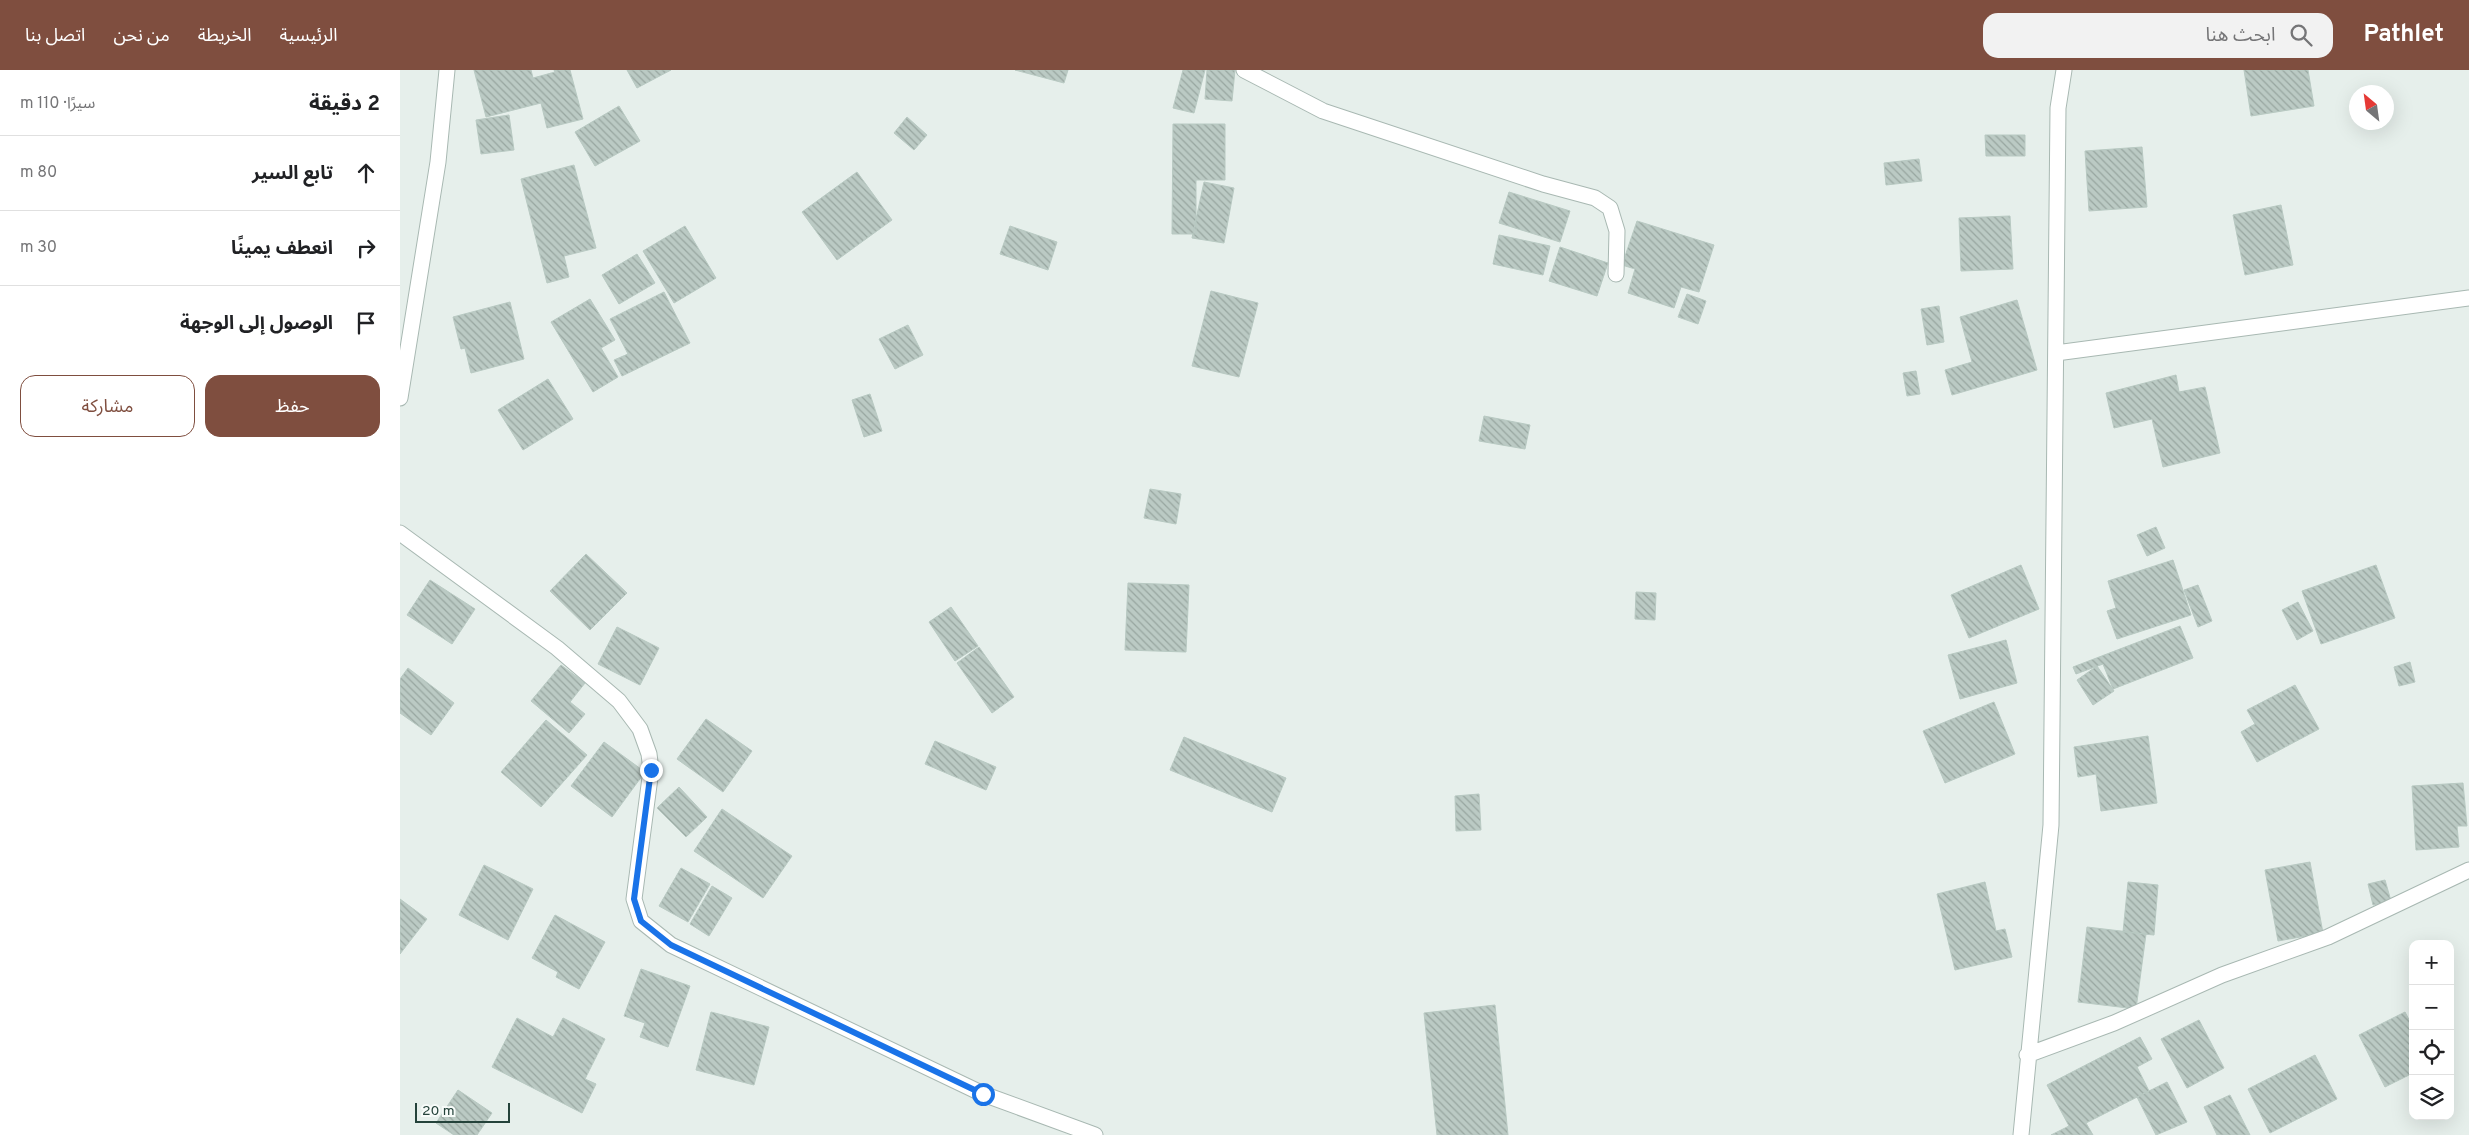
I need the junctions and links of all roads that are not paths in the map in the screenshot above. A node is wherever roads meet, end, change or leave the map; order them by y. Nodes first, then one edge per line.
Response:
1 (447, 70) edge
2 (1244, 70) edge
3 (2064, 70) edge
4 (1616, 274) dead end
5 (2469, 298) edge
6 (2056, 353) junction
7 (400, 398) edge
8 (400, 533) edge
9 (2469, 870) edge
10 (2027, 1055) junction
11 (1095, 1135) edge
12 (2021, 1135) edge

1 - 7 street
2 - 4 street
3 - 6 street
5 - 6 street
6 - 10 street
8 - 11 street
9 - 10 street
10 - 12 street

